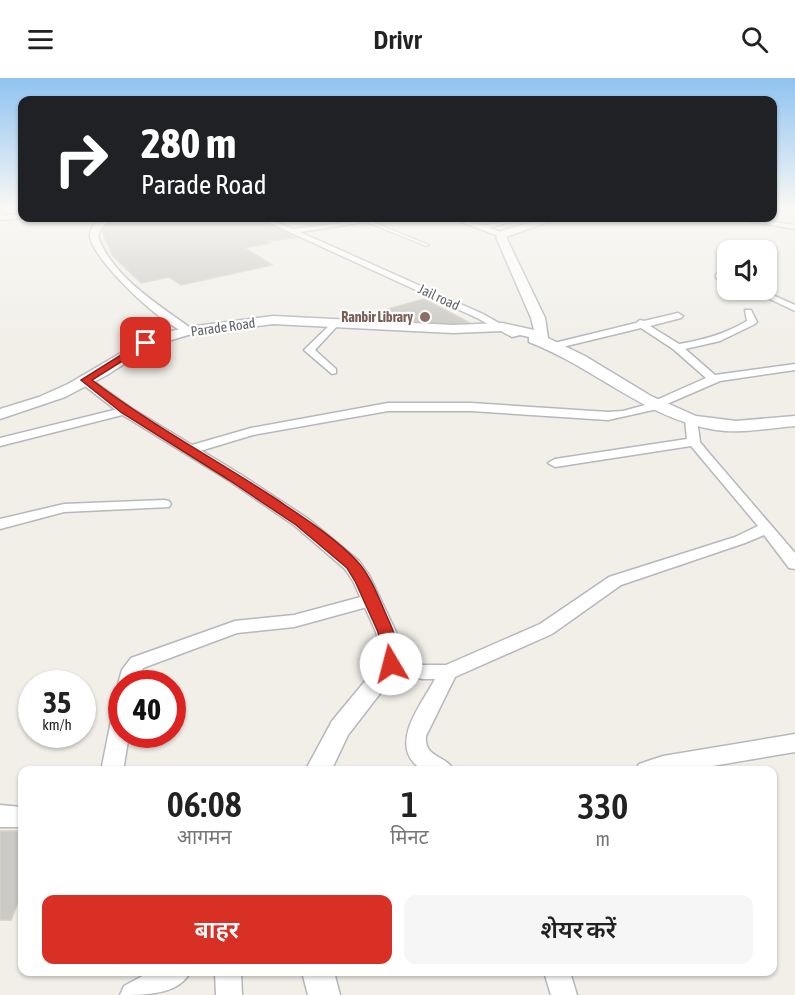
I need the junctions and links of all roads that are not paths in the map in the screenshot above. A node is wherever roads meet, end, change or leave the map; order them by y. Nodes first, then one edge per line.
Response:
1 (102, 252) edge
2 (339, 252) edge
3 (507, 252) edge
4 (777, 300) edge
5 (795, 308) edge
6 (748, 312) dead end
7 (678, 316) dead end
8 (334, 323) junction
9 (640, 323) junction
10 (502, 327) junction
11 (465, 328) junction
12 (188, 332) junction
13 (515, 335) junction
14 (548, 342) junction
15 (677, 347) junction
16 (795, 367) edge
17 (332, 371) dead end
18 (86, 380) junction
19 (714, 380) junction
20 (655, 403) junction
21 (126, 411) junction
22 (0, 414) edge
23 (691, 420) junction
24 (795, 421) edge
25 (737, 424) junction
26 (0, 442) edge
27 (694, 442) junction
28 (190, 450) junction
29 (555, 463) dead end
30 (164, 504) dead end
31 (0, 524) edge
32 (767, 528) junction
33 (795, 564) edge
34 (372, 600) junction
35 (391, 664) junction
36 (131, 670) edge
37 (448, 672) junction
38 (795, 743) edge
39 (116, 748) edge
40 (113, 766) edge
41 (321, 766) edge
42 (435, 766) edge
43 (660, 766) edge
44 (0, 816) edge
45 (18, 817) edge
46 (169, 976) edge
47 (228, 976) edge
48 (319, 976) edge
49 (558, 976) edge
50 (133, 995) edge
51 (229, 995) edge
52 (324, 995) edge
53 (564, 995) edge

1 - 12 street
2 - 10 street, Jail road
3 - 14 main road
4 - 5 street
6 - 15 street
7 - 9 street
8 - 11 main road, Parade Road
8 - 12 main road, Parade Road
8 - 17 street
9 - 14 street
9 - 15 street
10 - 11 main road
10 - 13 street, Jail road
10 - 14 main road
11 - 13 main road
12 - 18 main road, Parade Road
13 - 14 main road
14 - 20 main road
15 - 19 street
16 - 19 street
18 - 21 street
18 - 22 main road, Parade Road
19 - 20 street
20 - 23 main road
20 - 25 main road
20 - 28 street
21 - 26 street
21 - 28 street
23 - 25 main road
23 - 27 street
24 - 25 main road
27 - 29 street
27 - 32 street
28 - 34 street
30 - 31 street
32 - 33 street
32 - 37 street
34 - 35 street
34 - 36 street
35 - 37 street
35 - 41 street
37 - 42 street
38 - 43 street
39 - 40 street
44 - 45 street
46 - 50 street
47 - 51 street
48 - 52 street
49 - 53 street

